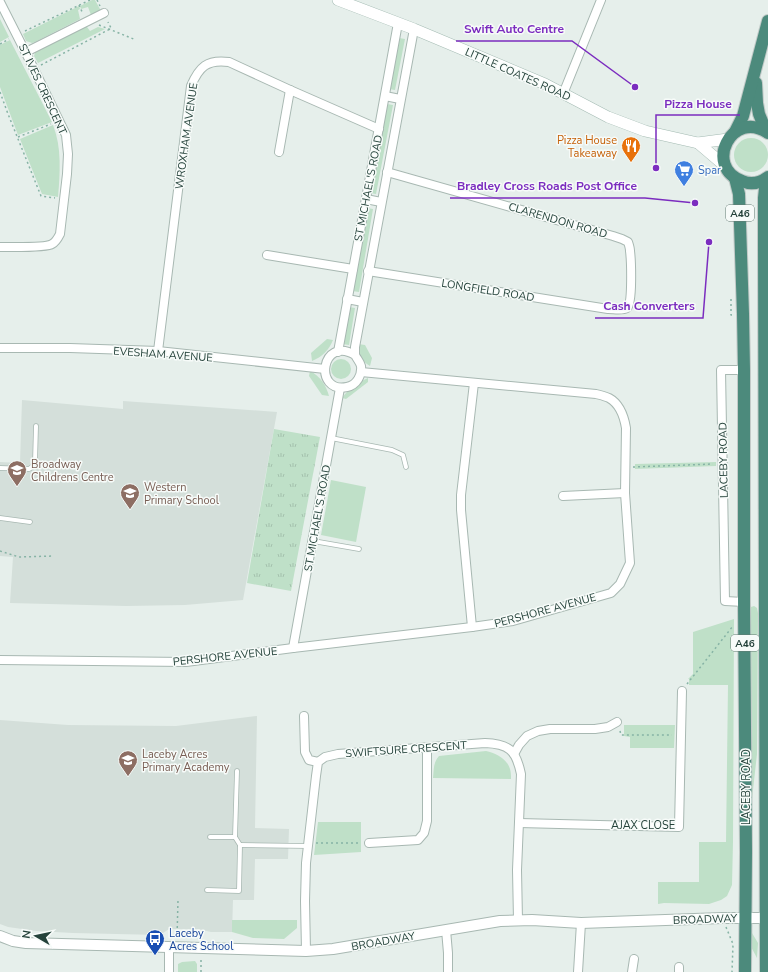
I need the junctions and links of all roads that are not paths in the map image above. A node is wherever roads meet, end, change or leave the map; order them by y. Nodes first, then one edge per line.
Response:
1 (338, 0) edge
2 (601, 0) edge
3 (0, 2) edge
4 (352, 3) edge
5 (104, 13) road end
6 (768, 21) edge
7 (398, 23) junction
8 (414, 29) junction
9 (26, 52) junction
10 (755, 72) junction
11 (290, 90) junction
12 (563, 94) junction
13 (385, 96) junction
14 (400, 99) junction
15 (379, 129) junction
16 (767, 132) edge
17 (732, 135) junction
18 (698, 143) junction
19 (279, 152) dead end
20 (725, 166) junction
21 (387, 172) junction
22 (735, 178) junction
23 (767, 178) edge
24 (366, 200) junction
25 (381, 202) junction
26 (0, 247) edge
27 (267, 255) dead end
28 (353, 269) junction
29 (368, 270) junction
30 (347, 299) junction
31 (363, 302) junction
32 (608, 309) joint
33 (0, 348) edge
34 (158, 351) junction
35 (338, 352) junction
36 (354, 355) junction
37 (325, 369) junction
38 (744, 370) junction
39 (361, 372) junction
40 (474, 383) junction
41 (340, 388) junction
42 (36, 426) dead end
43 (331, 438) junction
44 (766, 438) edge
45 (406, 467) dead end
46 (0, 468) edge
47 (625, 493) junction
48 (563, 496) dead end
49 (0, 518) edge
50 (30, 522) dead end
51 (312, 541) junction
52 (359, 549) dead end
53 (744, 602) junction
54 (472, 628) junction
55 (293, 648) junction
56 (0, 660) edge
57 (682, 691) road end
58 (304, 716) dead end
59 (617, 722) road end
60 (427, 748) junction
61 (514, 754) junction
62 (318, 762) junction
63 (237, 771) dead end
64 (519, 823) junction
65 (210, 837) dead end
66 (235, 838) junction
67 (369, 843) road end
68 (240, 845) junction
69 (308, 846) junction
70 (207, 890) dead end
71 (746, 918) junction
72 (766, 918) junction
73 (518, 920) junction
74 (581, 923) junction
75 (446, 930) junction
76 (0, 936) edge
77 (173, 948) junction
78 (306, 951) junction
79 (634, 960) dead end
80 (169, 972) edge
81 (448, 972) edge
82 (578, 972) edge
83 (632, 972) edge
84 (745, 972) edge
85 (766, 972) edge

1 - 4 main road, LITTLE COATES ROAD
2 - 12 street
3 - 9 street, ST IVES CRESCENT
4 - 7 main road, LITTLE COATES ROAD
5 - 9 street
6 - 10 highway
7 - 8 main road, LITTLE COATES ROAD
7 - 13 street, ST MICHAEL'S ROAD
8 - 12 main road, LITTLE COATES ROAD
8 - 14 street, ST MICHAEL'S ROAD
9 - 26 street, ST IVES CRESCENT
10 - 16 highway
10 - 17 highway
11 - 15 street, WROXHAM AVENUE
11 - 19 street
11 - 34 street, WROXHAM AVENUE
12 - 18 main road, LITTLE COATES ROAD
13 - 14 street
13 - 15 street, ST MICHAEL'S ROAD
14 - 21 street, ST MICHAEL'S ROAD
15 - 24 street, ST MICHAEL'S ROAD
16 - 17 highway
17 - 18 main road, LITTLE COATES ROAD
17 - 20 highway
18 - 20 main road, LITTLE COATES ROAD
20 - 22 highway, A46
21 - 25 street, ST MICHAEL'S ROAD
21 - 32 street, CLARENDON ROAD
22 - 23 highway, A46
22 - 38 highway, LACEBY ROAD / A46
23 - 44 highway, LACEBY ROAD / A46
24 - 25 street
24 - 28 street, ST MICHAEL'S ROAD
25 - 29 street, ST MICHAEL'S ROAD
27 - 28 street
28 - 30 street, ST MICHAEL'S ROAD
29 - 31 street, ST MICHAEL'S ROAD
29 - 32 street, LONGFIELD ROAD
30 - 31 street
30 - 35 street, ST MICHAEL'S ROAD
31 - 36 street, ST MICHAEL'S ROAD
33 - 34 street, EVESHAM AVENUE
34 - 37 street, EVESHAM AVENUE
35 - 36 street
35 - 37 street
36 - 39 street
37 - 41 street
38 - 53 highway, LACEBY ROAD / A46
38 - 53 street, LACEBY ROAD
39 - 40 street, PERSHORE AVENUE
39 - 41 street
40 - 47 street, PERSHORE AVENUE
40 - 54 street
41 - 43 street, ST MICHAEL'S ROAD
42 - 46 lane
43 - 45 lane
43 - 51 street, ST MICHAEL'S ROAD
44 - 72 highway, LACEBY ROAD / A46
47 - 48 street
47 - 54 street, PERSHORE AVENUE
49 - 50 lane
51 - 52 lane
51 - 55 street, ST MICHAEL'S ROAD
53 - 71 highway, LACEBY ROAD / A46
54 - 55 street, PERSHORE AVENUE
55 - 56 street, PERSHORE AVENUE
57 - 64 street, AJAX CLOSE
58 - 62 street
59 - 61 street
60 - 61 street, SWIFTSURE CRESCENT
60 - 62 street, SWIFTSURE CRESCENT
60 - 67 street
61 - 64 street
62 - 69 street
63 - 66 lane
64 - 73 street
65 - 66 lane
66 - 68 lane
68 - 69 lane
68 - 70 lane
69 - 78 street
71 - 72 street, BROADWAY
71 - 74 street, BROADWAY
71 - 84 highway, LACEBY ROAD / A46
72 - 85 highway, LACEBY ROAD / A46
73 - 74 street, BROADWAY
73 - 75 street, BROADWAY
74 - 82 street
75 - 78 street, BROADWAY
75 - 81 street
76 - 77 street, BROADWAY
77 - 78 street, BROADWAY
77 - 80 street
79 - 83 street

